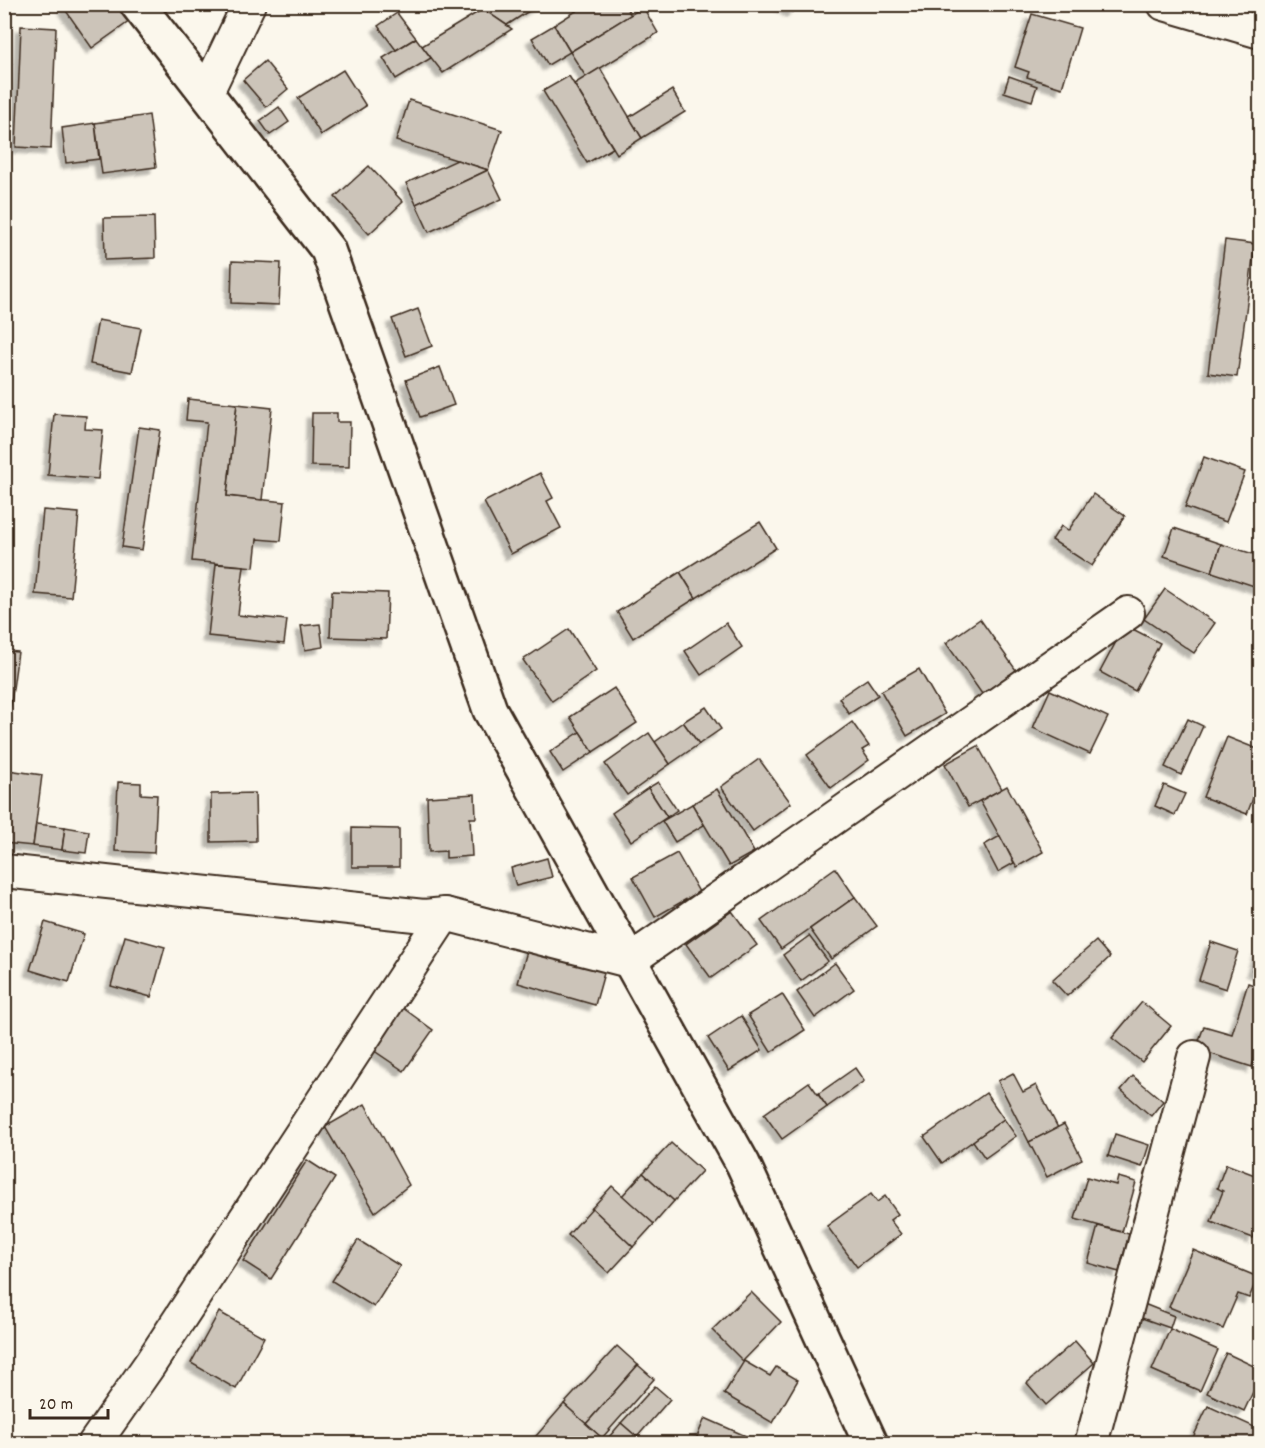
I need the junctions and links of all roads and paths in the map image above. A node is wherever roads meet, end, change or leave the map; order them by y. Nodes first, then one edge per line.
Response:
1 (137, 4) edge
2 (249, 4) edge
3 (1164, 4) edge
4 (1260, 32) edge
5 (207, 92) junction
6 (1128, 613) dead end
7 (4, 871) edge
8 (445, 914) junction
9 (628, 961) junction
10 (1194, 1057) dead end
11 (94, 1443) edge
12 (871, 1443) edge
13 (1091, 1443) edge

1 - 5 street
2 - 5 street
3 - 4 street
5 - 9 street
6 - 9 street
7 - 8 street
8 - 9 street
8 - 11 street
9 - 12 street
10 - 13 street

